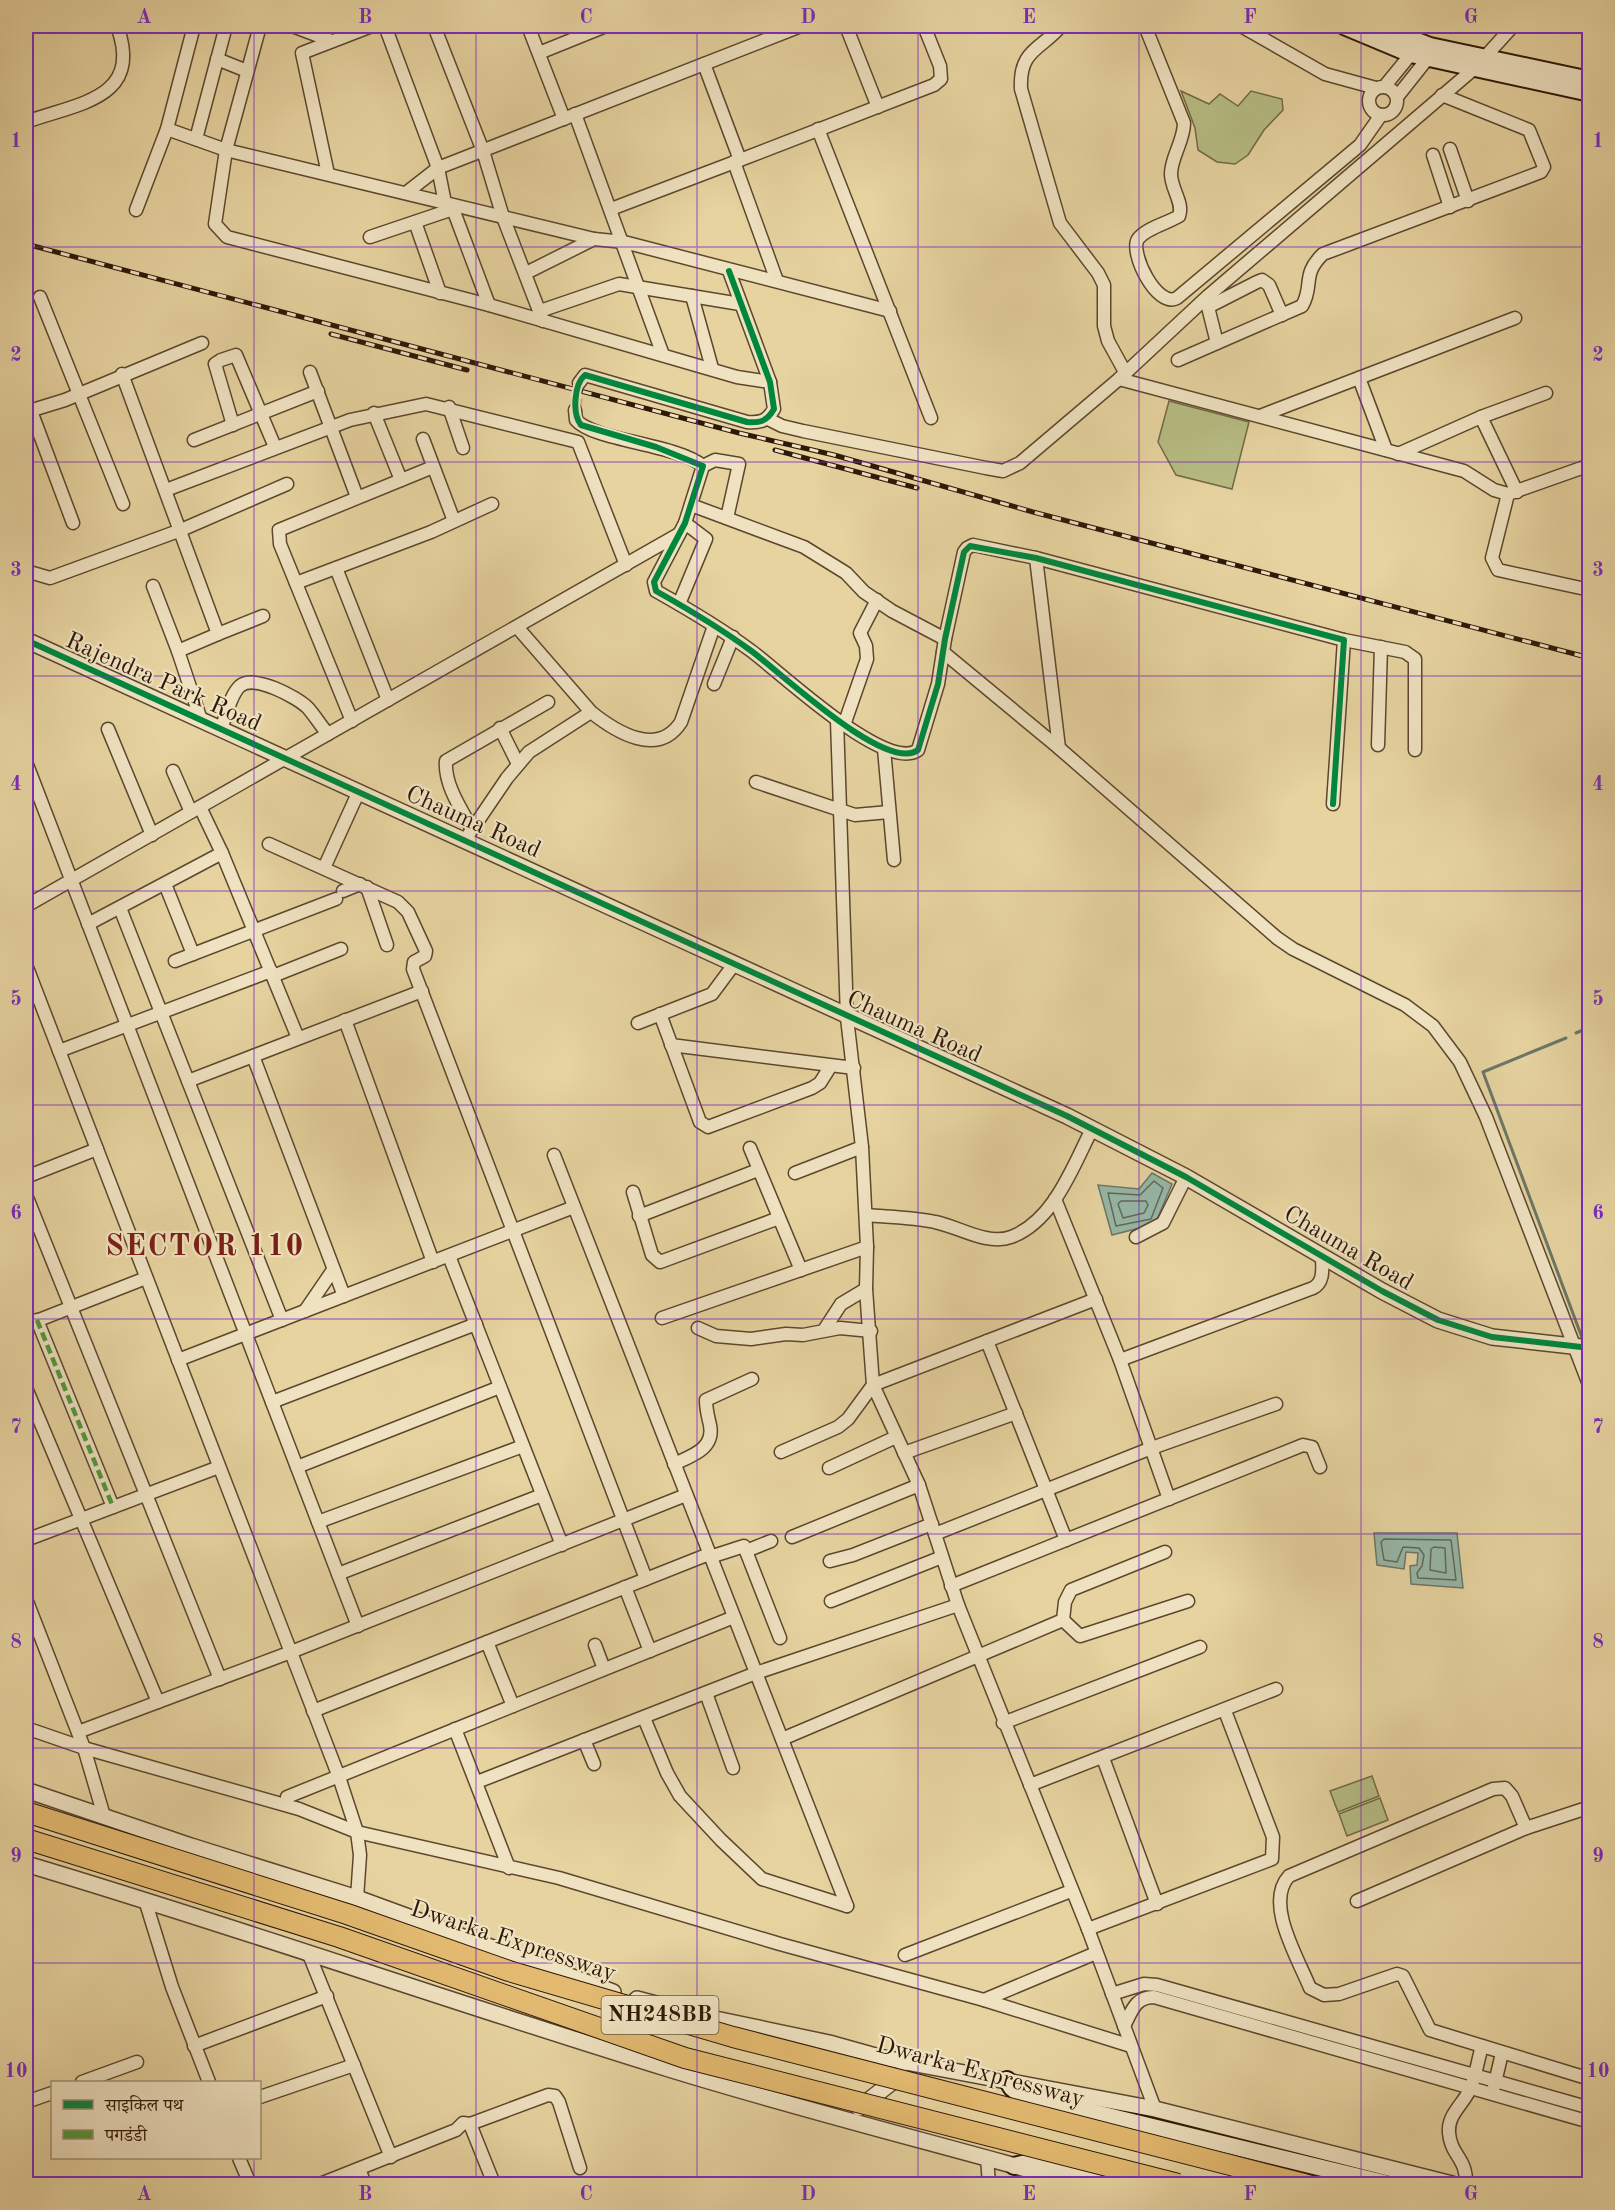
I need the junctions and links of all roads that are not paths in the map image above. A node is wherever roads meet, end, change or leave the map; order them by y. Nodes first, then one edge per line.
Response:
1 (117, 26) edge
2 (194, 26) edge
3 (226, 26) edge
4 (260, 26) edge
5 (292, 26) edge
6 (372, 26) edge
7 (385, 26) edge
8 (434, 26) edge
9 (528, 26) edge
10 (606, 26) edge
11 (801, 26) edge
12 (846, 26) edge
13 (924, 26) edge
14 (1061, 26) edge
15 (1145, 26) edge
16 (1241, 26) edge
17 (1344, 26) edge
18 (1377, 26) edge
19 (1513, 26) edge
20 (340, 35) edge
21 (1421, 50) junction
22 (539, 53) junction
23 (217, 59) junction
24 (1481, 61) junction
25 (704, 64) junction
26 (247, 71) junction
27 (1590, 80) edge
28 (1380, 88) junction
29 (1590, 93) edge
30 (1442, 95) junction
31 (1396, 97) junction
32 (878, 107) junction
33 (1381, 115) junction
34 (570, 117) junction
35 (26, 122) edge
36 (167, 129) junction
37 (818, 129) junction
38 (196, 139) junction
39 (1450, 148) dead end
40 (226, 150) junction
41 (483, 150) junction
42 (1433, 155) dead end
43 (737, 161) junction
44 (438, 168) junction
45 (328, 174) junction
46 (406, 193) junction
47 (1468, 201) junction
48 (449, 206) junction
49 (1450, 207) junction
50 (610, 209) junction
51 (136, 210) dead end
52 (503, 217) junction
53 (415, 222) junction
54 (370, 237) dead end
55 (594, 239) junction
56 (624, 243) junction
57 (729, 271) junction
58 (526, 273) junction
59 (777, 281) junction
60 (640, 288) junction
61 (440, 293) junction
62 (692, 296) junction
63 (40, 297) dead end
64 (740, 304) junction
65 (489, 305) junction
66 (890, 311) junction
67 (1282, 315) junction
68 (541, 316) junction
69 (1515, 318) dead end
70 (202, 343) dead end
71 (1218, 343) junction
72 (663, 355) junction
73 (1178, 360) dead end
74 (712, 368) junction
75 (310, 372) dead end
76 (122, 374) junction
77 (1122, 375) junction
78 (1359, 378) junction
79 (770, 382) junction
80 (579, 383) dead end
81 (318, 391) junction
82 (79, 393) junction
83 (1546, 393) dead end
84 (449, 407) junction
85 (575, 410) dead end
86 (28, 412) edge
87 (262, 413) junction
88 (374, 413) junction
89 (1260, 416) junction
90 (1481, 417) junction
91 (931, 418) dead end
92 (768, 419) junction
93 (233, 425) junction
94 (332, 428) junction
95 (423, 439) dead end
96 (194, 440) dead end
97 (275, 447) junction
98 (463, 448) dead end
99 (1386, 450) junction
100 (1398, 454) junction
101 (1590, 465) edge
102 (703, 466) junction
103 (433, 467) junction
104 (401, 480) junction
105 (287, 484) dead end
106 (166, 490) junction
107 (1513, 493) junction
108 (357, 497) junction
109 (123, 504) dead end
110 (492, 504) dead end
111 (692, 505) junction
112 (727, 518) junction
113 (454, 521) junction
114 (73, 523) dead end
115 (683, 528) junction
116 (181, 530) junction
117 (1036, 558) junction
118 (626, 565) junction
119 (336, 568) junction
120 (26, 571) edge
121 (296, 583) junction
122 (153, 586) dead end
123 (1590, 590) edge
124 (877, 600) junction
125 (679, 604) junction
126 (263, 616) dead end
127 (714, 626) junction
128 (517, 627) junction
129 (218, 634) junction
130 (733, 637) junction
131 (26, 640) edge
132 (1344, 640) junction
133 (944, 646) junction
134 (1382, 647) junction
135 (178, 651) junction
136 (714, 684) dead end
137 (388, 700) junction
138 (548, 702) dead end
139 (591, 712) junction
140 (201, 720) junction
141 (352, 721) junction
142 (841, 723) junction
143 (500, 728) junction
144 (108, 729) dead end
145 (221, 729) junction
146 (328, 734) junction
147 (1378, 746) dead end
148 (1059, 748) junction
149 (884, 749) junction
150 (1415, 750) dead end
151 (286, 759) junction
152 (26, 762) edge
153 (518, 764) junction
154 (173, 771) dead end
155 (756, 782) dead end
156 (359, 791) junction
157 (1333, 804) dead end
158 (195, 810) junction
159 (838, 810) junction
160 (889, 812) junction
161 (468, 834) junction
162 (152, 835) junction
163 (269, 844) dead end
164 (222, 853) junction
165 (894, 860) dead end
166 (324, 867) junction
167 (71, 881) junction
168 (165, 884) junction
169 (363, 885) junction
170 (26, 906) edge
171 (120, 908) junction
172 (88, 924) junction
173 (254, 930) junction
174 (387, 945) dead end
175 (341, 949) dead end
176 (193, 954) junction
177 (175, 961) dead end
178 (735, 963) junction
179 (26, 965) edge
180 (272, 973) junction
181 (422, 991) junction
182 (161, 1014) junction
183 (660, 1014) junction
184 (847, 1018) junction
185 (345, 1020) junction
186 (638, 1023) dead end
187 (127, 1027) junction
188 (298, 1038) junction
189 (671, 1045) junction
190 (59, 1051) junction
191 (253, 1056) junction
192 (830, 1067) junction
193 (854, 1068) junction
194 (188, 1081) junction
195 (1092, 1129) junction
196 (862, 1147) junction
197 (97, 1149) junction
198 (750, 1149) dead end
199 (554, 1155) dead end
200 (758, 1170) junction
201 (795, 1173) dead end
202 (26, 1177) edge
203 (1186, 1177) junction
204 (633, 1192) dead end
205 (26, 1195) edge
206 (1055, 1199) junction
207 (574, 1208) junction
208 (639, 1215) junction
209 (866, 1215) junction
210 (779, 1218) junction
211 (513, 1231) junction
212 (1136, 1237) dead end
213 (867, 1247) junction
214 (1322, 1255) junction
215 (449, 1256) junction
216 (434, 1262) junction
217 (333, 1270) junction
218 (801, 1270) junction
219 (147, 1278) junction
220 (866, 1289) junction
221 (344, 1296) junction
222 (1096, 1299) junction
223 (71, 1307) junction
224 (305, 1311) junction
225 (662, 1318) dead end
226 (282, 1320) junction
227 (31, 1323) edge
228 (476, 1324) junction
229 (698, 1328) dead end
230 (824, 1330) junction
231 (871, 1331) junction
232 (245, 1334) junction
233 (987, 1341) junction
234 (1581, 1348) edge
235 (178, 1360) junction
236 (1120, 1360) junction
237 (752, 1379) dead end
238 (873, 1385) junction
239 (500, 1387) junction
240 (1590, 1387) edge
241 (26, 1388) edge
242 (272, 1402) junction
243 (1276, 1404) dead end
244 (1016, 1413) junction
245 (896, 1437) junction
246 (523, 1446) junction
247 (1149, 1449) junction
248 (781, 1452) dead end
249 (904, 1453) junction
250 (674, 1464) junction
251 (219, 1467) junction
252 (297, 1467) junction
253 (1320, 1467) dead end
254 (830, 1468) dead end
255 (919, 1485) junction
256 (1047, 1491) junction
257 (146, 1494) junction
258 (542, 1495) junction
259 (686, 1495) junction
260 (1169, 1499) junction
261 (113, 1507) junction
262 (81, 1519) junction
263 (624, 1520) junction
264 (318, 1522) junction
265 (934, 1529) junction
266 (792, 1537) dead end
267 (26, 1540) edge
268 (1066, 1540) junction
269 (771, 1541) dead end
270 (562, 1545) junction
271 (746, 1551) junction
272 (1165, 1552) dead end
273 (710, 1556) junction
274 (942, 1557) junction
275 (830, 1561) dead end
276 (338, 1574) junction
277 (646, 1579) junction
278 (951, 1586) junction
279 (625, 1587) junction
280 (26, 1599) edge
281 (831, 1601) dead end
282 (1188, 1601) dead end
283 (958, 1605) junction
284 (734, 1617) junction
285 (1063, 1620) junction
286 (358, 1626) junction
287 (780, 1638) dead end
288 (487, 1642) junction
289 (595, 1645) dead end
290 (1200, 1647) dead end
291 (650, 1651) junction
292 (291, 1652) junction
293 (978, 1656) junction
294 (604, 1669) junction
295 (756, 1673) junction
296 (220, 1679) junction
297 (1276, 1689) dead end
298 (706, 1693) junction
299 (158, 1702) junction
300 (513, 1706) junction
301 (313, 1711) junction
302 (1225, 1711) junction
303 (644, 1718) junction
304 (1003, 1723) junction
305 (26, 1728) edge
306 (455, 1729) junction
307 (78, 1732) junction
308 (782, 1739) junction
309 (584, 1740) junction
310 (84, 1748) junction
311 (1103, 1758) junction
312 (594, 1764) dead end
313 (733, 1768) dead end
314 (339, 1777) junction
315 (477, 1782) junction
316 (1030, 1785) junction
317 (26, 1790) edge
318 (287, 1797) dead end
319 (1590, 1807) edge
320 (26, 1812) edge
321 (104, 1816) junction
322 (1526, 1828) junction
323 (357, 1832) junction
324 (26, 1839) edge
325 (26, 1864) edge
326 (509, 1868) junction
327 (1071, 1891) junction
328 (357, 1898) junction
329 (145, 1900) junction
330 (1357, 1901) dead end
331 (1157, 1904) junction
332 (1088, 1929) junction
333 (308, 1952) junction
334 (1096, 1953) junction
335 (905, 1955) dead end
336 (1132, 1986) junction
337 (1112, 1994) junction
338 (327, 1996) junction
339 (984, 2000) junction
340 (1137, 2002) junction
341 (1124, 2026) junction
342 (194, 2046) junction
343 (1131, 2046) junction
344 (1482, 2046) junction
345 (1502, 2053) junction
346 (137, 2062) dead end
347 (918, 2062) junction
348 (354, 2064) junction
349 (1474, 2075) junction
350 (1590, 2079) edge
351 (1007, 2080) junction
352 (85, 2081) edge
353 (209, 2081) edge
354 (1495, 2081) junction
355 (1470, 2090) junction
356 (51, 2093) edge
357 (1492, 2096) junction
358 (261, 2097) edge
359 (26, 2102) edge
360 (1590, 2108) edge
361 (1155, 2109) junction
362 (844, 2120) junction
363 (1590, 2122) edge
364 (471, 2124) junction
365 (391, 2157) junction
366 (987, 2158) junction
367 (240, 2159) edge
368 (1014, 2166) junction
369 (580, 2168) dead end
370 (359, 2169) junction
371 (250, 2184) edge
372 (320, 2184) edge
373 (365, 2184) edge
374 (494, 2184) edge
375 (989, 2184) edge
376 (1080, 2184) edge
377 (1126, 2184) edge
378 (1178, 2184) edge
379 (1305, 2184) edge
380 (1388, 2184) edge
381 (1452, 2184) edge
382 (1466, 2184) edge

1 - 35 street
2 - 36 street
3 - 23 street
4 - 26 street
5 - 20 street
6 - 20 street
7 - 44 street
8 - 41 street
9 - 22 street
10 - 22 street
11 - 25 street
12 - 32 street
13 - 32 street
14 - 77 street
15 - 33 street
16 - 28 street
17 - 21 main road
18 - 21 main road
19 - 24 street
20 - 45 street
21 - 24 main road
21 - 28 street
21 - 31 street
22 - 34 street
23 - 26 street
23 - 38 street
24 - 27 main road
24 - 29 main road
24 - 30 street
25 - 34 street
25 - 43 street
26 - 40 street
28 - 31 street
28 - 33 street
30 - 47 street
30 - 77 street
31 - 33 street
32 - 37 street
34 - 41 street
34 - 50 street
36 - 38 street
36 - 51 street
37 - 43 street
37 - 66 street
38 - 40 street
39 - 47 street
40 - 45 street
40 - 61 street
41 - 44 street
41 - 52 street
42 - 49 street
43 - 50 street
43 - 59 street
44 - 46 street
44 - 48 street
45 - 46 street
46 - 48 street
47 - 49 street
48 - 52 street
48 - 53 street
48 - 65 street
49 - 67 street
50 - 56 street
52 - 55 street
52 - 58 street
53 - 54 street
53 - 61 street
55 - 56 street
55 - 58 street
56 - 57 street
56 - 60 street
57 - 59 street
57 - 64 street
58 - 68 street
59 - 66 street
60 - 62 street
60 - 68 street
60 - 72 street
61 - 65 street
62 - 64 street
62 - 74 street
63 - 82 street
64 - 79 street
65 - 68 street
66 - 91 street
67 - 71 street
67 - 71 street
68 - 72 street
69 - 78 street
70 - 76 street
71 - 73 street
72 - 74 street
74 - 79 street
75 - 81 street
76 - 82 street
76 - 106 street
77 - 89 street
77 - 92 street
78 - 89 street
78 - 99 street
79 - 92 street
80 - 92 street
81 - 87 street
81 - 94 street
82 - 86 street
82 - 109 street
83 - 90 street
84 - 88 street
84 - 98 street
84 - 118 street
85 - 102 street
86 - 114 street
87 - 93 street
87 - 93 street
87 - 97 street
88 - 94 street
88 - 104 street
89 - 99 street
90 - 100 street
90 - 107 street
93 - 96 street
94 - 97 street
94 - 108 street
95 - 103 street
97 - 106 street
99 - 100 street
100 - 107 street
101 - 107 street
102 - 111 street
102 - 112 street
103 - 104 street
103 - 113 street
104 - 108 street
105 - 116 street
106 - 116 street
107 - 123 street
108 - 121 street
110 - 113 street
111 - 112 street
111 - 115 street
112 - 124 street
113 - 119 street
115 - 118 street
115 - 125 street
115 - 125 street
116 - 120 street
116 - 129 street
117 - 132 street
117 - 133 street
117 - 148 street
118 - 128 street
119 - 121 street
119 - 137 street
121 - 141 street
122 - 135 street
124 - 133 street
124 - 142 street
125 - 127 street
126 - 129 street
127 - 130 street
127 - 139 street
128 - 137 street
128 - 139 street
129 - 135 street
130 - 136 street
130 - 142 street
131 - 140 street, Rajendra Park Road
132 - 134 street
132 - 157 street
133 - 148 street
133 - 149 street
134 - 147 street
134 - 150 street
135 - 140 street
137 - 141 street
138 - 143 street
139 - 153 street
140 - 145 street, Rajendra Park Road
141 - 146 street
142 - 149 street
142 - 159 street
143 - 153 street
143 - 161 street
144 - 162 street
145 - 146 street
145 - 151 street, Rajendra Park Road
146 - 151 street
148 - 234 street
149 - 160 street
151 - 156 street, Chauma Road
151 - 158 street
152 - 167 street
153 - 161 street
154 - 158 street
155 - 159 street
156 - 161 street, Chauma Road
156 - 166 street
158 - 162 street
158 - 164 street
159 - 160 street
159 - 184 street
160 - 165 street
161 - 178 street, Chauma Road
162 - 167 street
163 - 166 street
164 - 168 street
164 - 173 street
166 - 169 street
167 - 170 street
167 - 172 street
168 - 171 street
168 - 176 street
169 - 173 street
169 - 174 street
169 - 181 street
171 - 172 street
171 - 182 street
172 - 187 street
173 - 176 street
173 - 180 street
175 - 180 street
176 - 177 street
178 - 183 street
178 - 184 street, Chauma Road
179 - 190 street
180 - 182 street
180 - 188 street
181 - 185 street
181 - 211 street
182 - 187 street
182 - 194 street
183 - 186 street
183 - 189 street
184 - 193 street
184 - 195 street, Chauma Road
185 - 188 street
185 - 216 street
187 - 190 street
187 - 232 street
188 - 191 street
189 - 192 street
189 - 192 street
190 - 197 street
191 - 194 street
191 - 217 street
192 - 193 street
193 - 196 street
194 - 226 street
195 - 203 street, Chauma Road
195 - 206 street
196 - 201 street
196 - 209 street
197 - 202 street
197 - 219 street
198 - 200 street
199 - 207 street
200 - 208 street
200 - 210 street
203 - 212 street
203 - 214 street, Chauma Road
204 - 208 street
205 - 223 street
206 - 209 street
206 - 222 street
207 - 211 street
207 - 250 street
208 - 210 street
209 - 213 street
210 - 218 street
211 - 215 street
211 - 263 street
213 - 218 street
213 - 220 street
214 - 234 street, Chauma Road
214 - 236 street
215 - 216 street
215 - 228 street
216 - 221 street
217 - 221 street
217 - 224 street
218 - 225 street
219 - 223 street
219 - 235 street
220 - 230 street
220 - 231 street
221 - 224 street
222 - 233 street
222 - 236 street
223 - 227 street
223 - 257 street
224 - 226 street
226 - 232 street
227 - 261 street
228 - 239 street
228 - 242 street
229 - 230 street
230 - 231 street
231 - 238 street
232 - 235 street
232 - 242 street
233 - 238 street
233 - 244 street
234 - 240 street
235 - 251 street
236 - 247 street
237 - 250 street
238 - 245 street
238 - 248 street
239 - 246 street
239 - 252 street
241 - 262 street
242 - 252 street
243 - 247 street
244 - 249 street
244 - 256 street
245 - 249 street
245 - 254 street
246 - 258 street
246 - 264 street
247 - 256 street
247 - 260 street
249 - 255 street
250 - 259 street
251 - 257 street
251 - 292 street
252 - 264 street
253 - 260 street
255 - 265 street
255 - 266 street
256 - 265 street
256 - 268 street
257 - 261 street
257 - 296 street
258 - 270 street
258 - 276 street
259 - 263 street
259 - 273 street
260 - 268 street
261 - 262 street
262 - 267 street
262 - 299 street
263 - 270 street
263 - 277 street
264 - 276 street
265 - 274 street
265 - 275 street
268 - 278 street
269 - 271 street
270 - 286 street
271 - 273 street
271 - 287 street
272 - 285 street
273 - 277 street
273 - 284 street
274 - 278 street
274 - 281 street
276 - 286 street
277 - 279 street
278 - 283 street
279 - 288 street
279 - 291 street
280 - 307 street
282 - 285 street
283 - 293 street
283 - 295 street
284 - 291 street
284 - 295 street
285 - 293 street
286 - 292 street
288 - 300 street
288 - 301 street
289 - 294 street
290 - 304 street
291 - 294 street
292 - 296 street
292 - 301 street
293 - 304 street
293 - 308 street
294 - 300 street
295 - 298 street
295 - 308 street
296 - 299 street
297 - 302 street
298 - 303 street
298 - 313 street
299 - 307 street
300 - 306 street
301 - 314 street
302 - 311 street
302 - 331 street
303 - 308 street
303 - 309 street
304 - 316 street
305 - 310 street
306 - 314 street
306 - 315 street
307 - 310 street
309 - 312 street
309 - 315 street
310 - 321 street
310 - 323 street
311 - 316 street
311 - 331 street
314 - 318 street
314 - 323 street
315 - 326 street
316 - 327 street
317 - 321 street
319 - 322 street
320 - 379 highway, Dwarka Expressway / NH248BB, bridge
321 - 328 street
322 - 330 street
322 - 344 street
323 - 326 street
323 - 328 street
324 - 378 highway, NH248BB, bridge
325 - 329 street
326 - 339 street
327 - 332 street
327 - 335 street
328 - 347 street
329 - 333 street
329 - 342 street
331 - 332 street
332 - 334 street
333 - 338 street
333 - 362 street
334 - 337 street
334 - 339 street
336 - 337 street
336 - 340 street
336 - 349 street
337 - 341 street
338 - 342 street
338 - 348 street
339 - 343 street
340 - 341 street
340 - 355 street
341 - 343 street
342 - 353 street
343 - 361 street
344 - 345 street
344 - 349 street
345 - 350 street
345 - 354 street
346 - 352 street
347 - 351 street
347 - 362 street
348 - 358 street
348 - 365 street
349 - 354 street
349 - 355 street
351 - 361 street
351 - 380 main road
354 - 357 street
354 - 360 street
355 - 357 street
355 - 382 street
356 - 359 street
357 - 363 street
361 - 381 street
362 - 366 street
364 - 365 street
364 - 369 street
364 - 374 street
365 - 370 street
366 - 368 street
366 - 375 street
367 - 371 street
368 - 376 street
368 - 377 main road
370 - 372 street
370 - 373 street

